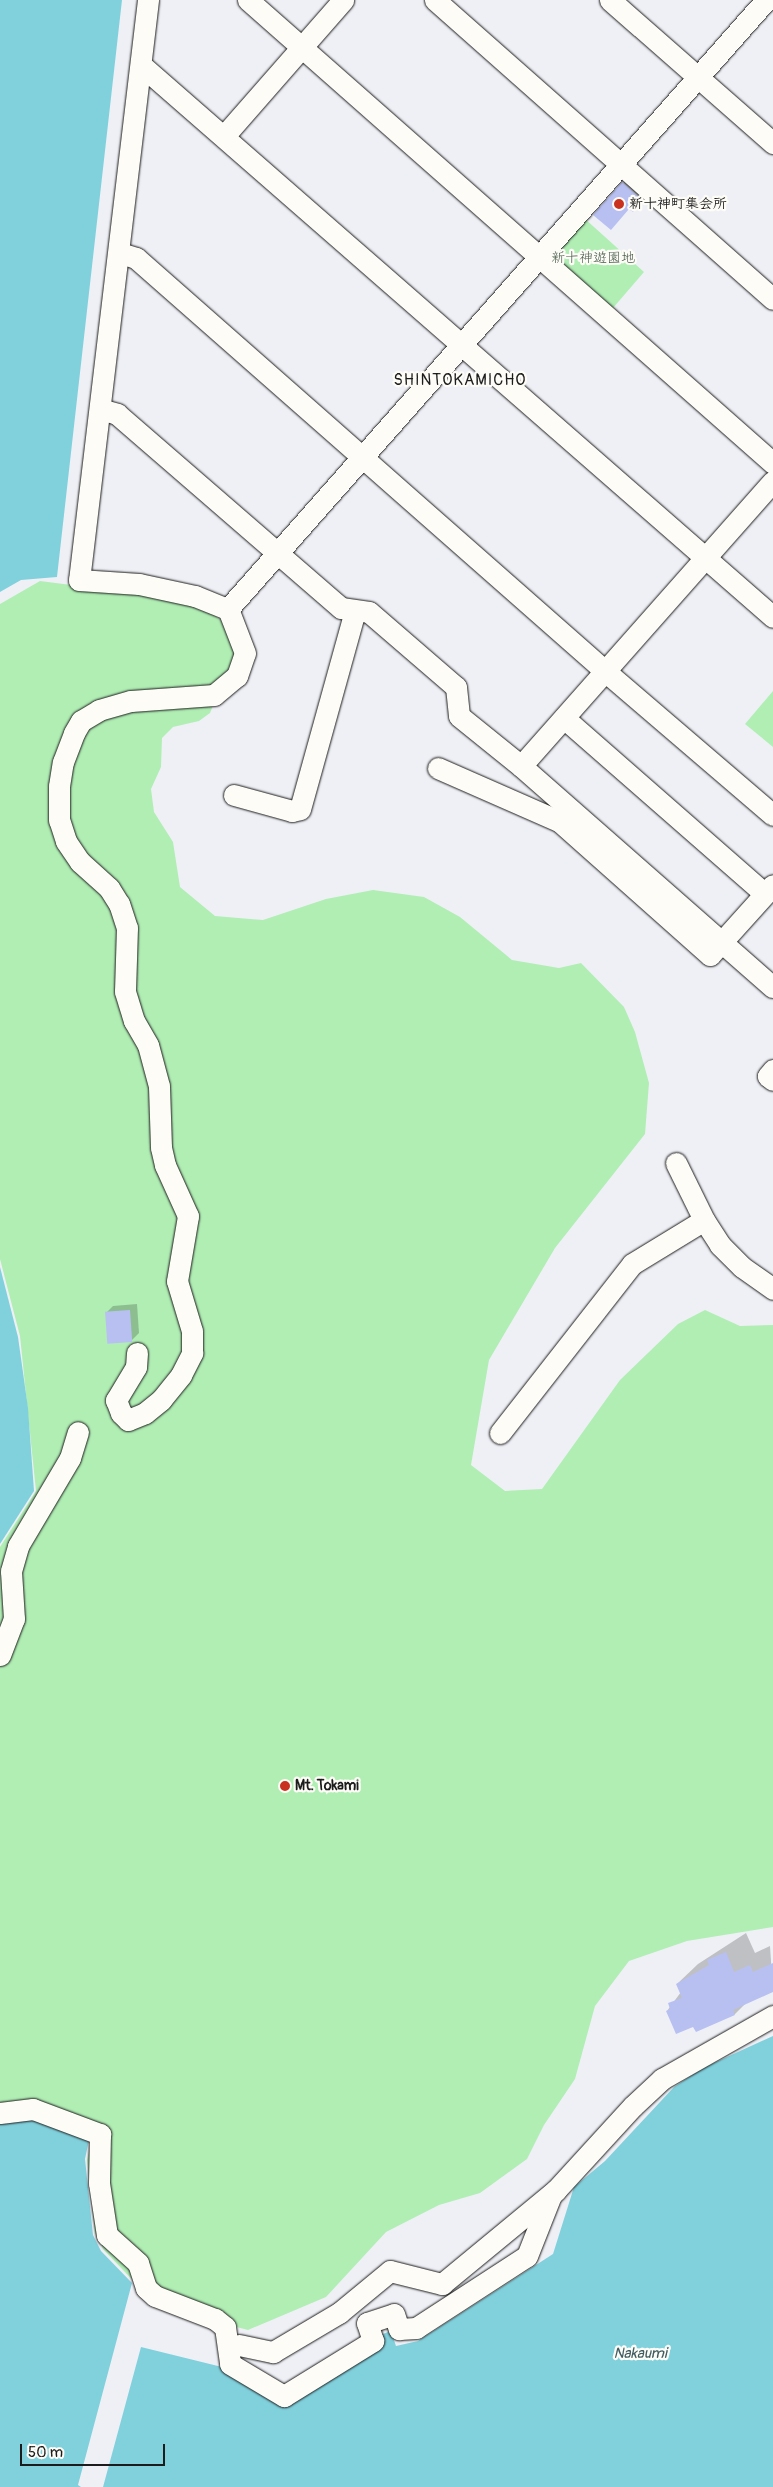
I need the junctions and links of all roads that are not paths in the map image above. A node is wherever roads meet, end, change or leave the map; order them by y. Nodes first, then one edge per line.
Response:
1 (148, 0) edge
2 (248, 0) edge
3 (343, 0) edge
4 (435, 0) edge
5 (610, 0) edge
6 (766, 0) edge
7 (303, 47) junction
8 (140, 64) junction
9 (698, 77) junction
10 (224, 136) junction
11 (773, 143) edge
12 (620, 166) junction
13 (120, 254) junction
14 (538, 258) junction
15 (773, 300) edge
16 (460, 347) junction
17 (100, 409) junction
18 (363, 456) junction
19 (773, 463) edge
20 (773, 481) edge
21 (276, 552) junction
22 (705, 558) junction
23 (228, 609) junction
24 (355, 611) junction
25 (773, 617) edge
26 (604, 671) junction
27 (564, 718) junction
28 (521, 766) junction
29 (438, 768) dead end
30 (234, 795) dead end
31 (773, 815) edge
32 (770, 890) edge
33 (723, 943) junction
34 (773, 987) edge
35 (773, 1070) edge
36 (773, 1080) edge
37 (676, 1163) dead end
38 (704, 1220) junction
39 (773, 1289) edge
40 (137, 1353) dead end
41 (78, 1432) dead end
42 (500, 1433) dead end
43 (0, 1655) edge
44 (773, 2016) edge
45 (0, 2113) edge
46 (556, 2190) junction
47 (239, 2346) dead end

1 - 8 street
2 - 7 street
3 - 7 street
4 - 12 street
5 - 9 street
6 - 9 street
7 - 10 street
7 - 14 street
8 - 10 street
8 - 13 street
9 - 11 street
9 - 12 street
10 - 16 street
12 - 14 street
12 - 15 street
13 - 17 street
13 - 18 street
14 - 16 street
14 - 19 street
16 - 18 street
16 - 22 street
17 - 21 street
17 - 23 street
18 - 21 street
18 - 26 street
20 - 22 street
21 - 23 street
21 - 24 street
22 - 25 street
22 - 26 street
23 - 40 street
24 - 28 street
24 - 30 street
26 - 27 street
26 - 31 street
27 - 28 street
27 - 32 street
28 - 33 street
29 - 33 street
32 - 33 street
33 - 34 street
35 - 36 street
37 - 38 street
38 - 39 street
38 - 42 street
41 - 43 street
44 - 46 street
45 - 46 street
46 - 47 street

